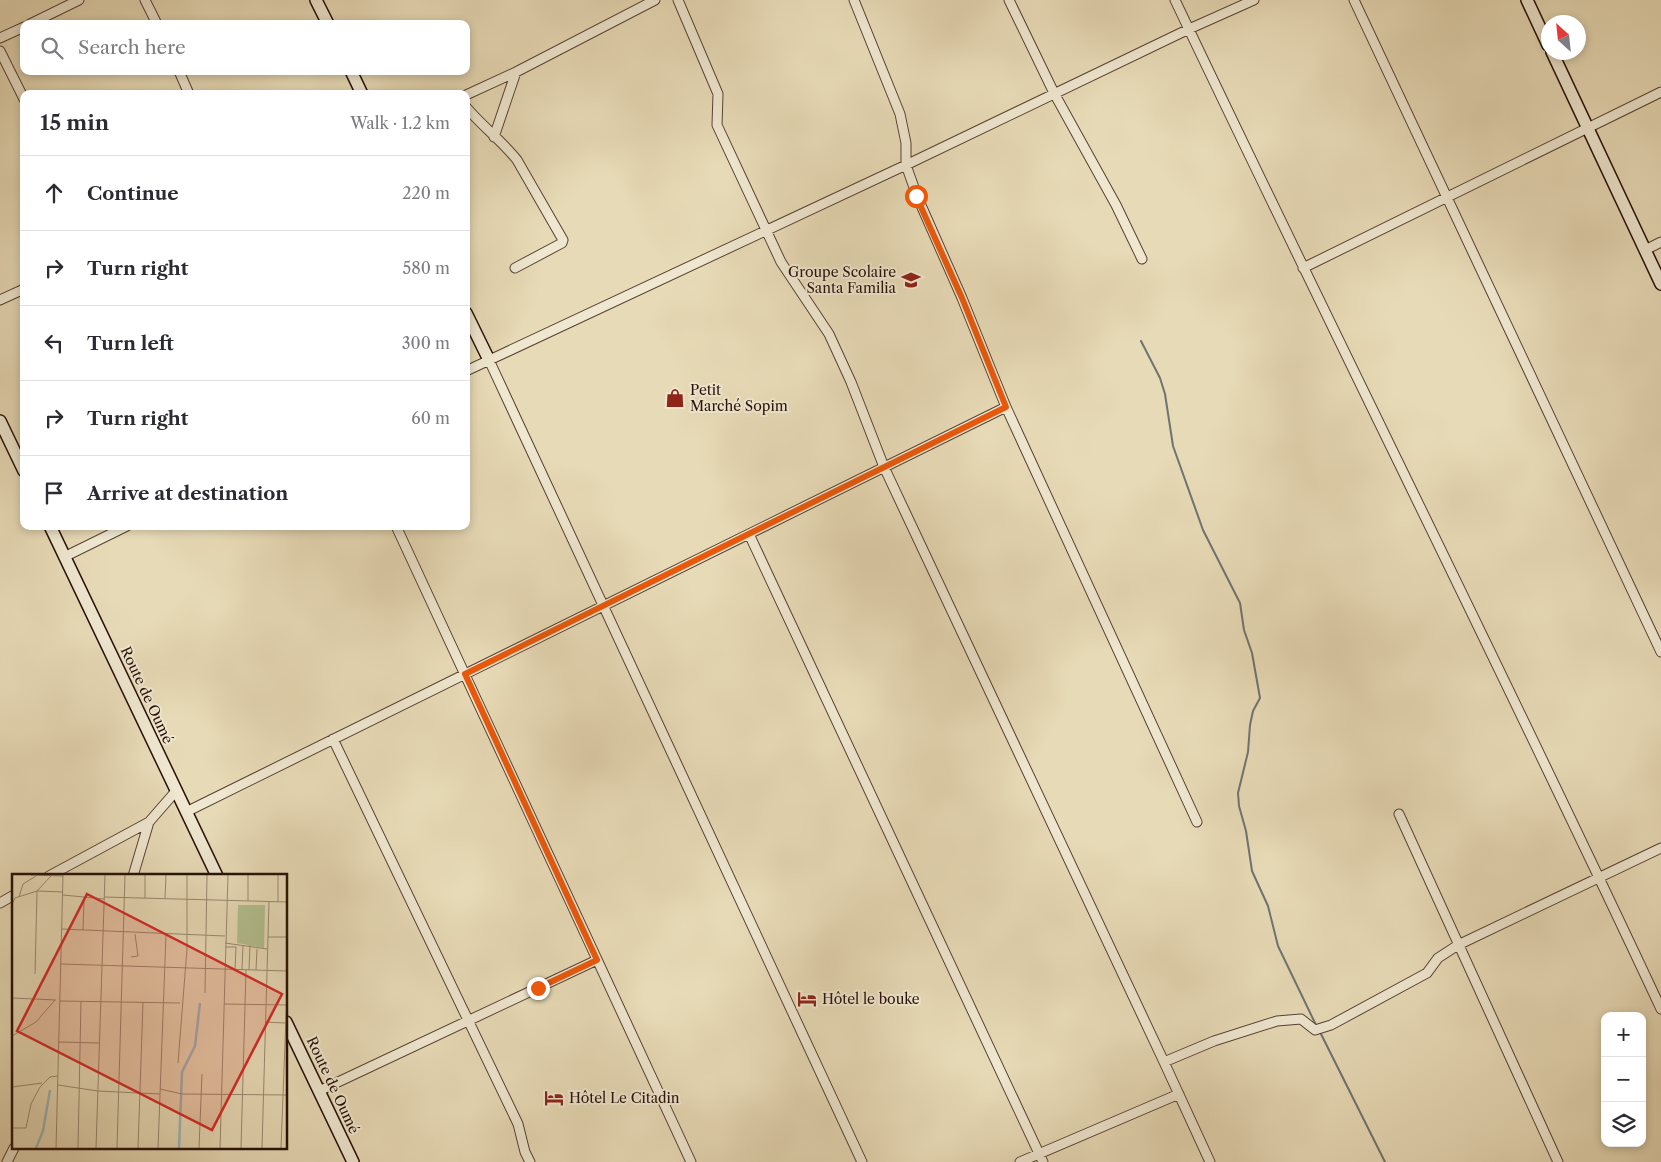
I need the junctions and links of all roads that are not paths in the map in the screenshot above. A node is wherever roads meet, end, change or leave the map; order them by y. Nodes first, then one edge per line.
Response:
1 (79, 0) edge
2 (146, 0) edge
3 (316, 0) edge
4 (654, 0) edge
5 (678, 0) edge
6 (854, 0) edge
7 (1009, 0) edge
8 (1175, 0) edge
9 (1254, 0) edge
10 (1354, 0) edge
11 (1527, 0) edge
12 (38, 20) edge
13 (155, 20) edge
14 (326, 20) edge
15 (20, 29) edge
16 (1189, 29) junction
17 (1541, 30) edge
18 (0, 38) edge
19 (0, 50) edge
20 (1556, 60) edge
21 (516, 72) junction
22 (181, 75) edge
23 (353, 75) edge
24 (187, 90) edge
25 (360, 90) edge
26 (20, 91) edge
27 (1661, 92) edge
28 (470, 93) edge
29 (1054, 93) junction
30 (470, 111) edge
31 (1588, 129) junction
32 (494, 137) junction
33 (906, 165) junction
34 (1447, 197) junction
35 (765, 230) junction
36 (1661, 242) edge
37 (1645, 250) junction
38 (1142, 259) dead end
39 (515, 268) dead end
40 (1303, 268) junction
41 (1661, 284) edge
42 (20, 291) edge
43 (0, 300) edge
44 (470, 321) edge
45 (489, 360) junction
46 (470, 369) edge
47 (1006, 407) junction
48 (0, 421) edge
49 (20, 463) edge
50 (884, 467) junction
51 (52, 530) edge
52 (119, 530) edge
53 (398, 530) edge
54 (749, 534) junction
55 (64, 557) junction
56 (603, 606) junction
57 (1661, 652) edge
58 (465, 674) junction
59 (333, 739) junction
60 (176, 791) junction
61 (186, 812) junction
62 (1399, 814) dead end
63 (149, 822) junction
64 (1198, 822) dead end
65 (1661, 848) edge
66 (54, 874) edge
67 (134, 874) edge
68 (216, 874) edge
69 (1600, 878) junction
70 (12, 896) edge
71 (0, 903) edge
72 (1458, 945) junction
73 (597, 960) junction
74 (1661, 1009) edge
75 (468, 1021) junction
76 (288, 1026) edge
77 (1164, 1062) junction
78 (319, 1091) junction
79 (1179, 1094) junction
80 (13, 1150) edge
81 (1039, 1153) junction
82 (7, 1162) edge
83 (353, 1162) edge
84 (530, 1162) edge
85 (691, 1162) edge
86 (862, 1162) edge
87 (1020, 1162) edge
88 (1043, 1162) edge
89 (1210, 1162) edge
90 (1558, 1162) edge

1 - 12 street
2 - 13 street
3 - 14 street
4 - 21 street
5 - 35 street
6 - 33 street
7 - 29 street
8 - 16 street
9 - 16 street
10 - 34 street
11 - 17 street
15 - 18 street
16 - 29 street
16 - 40 street
19 - 26 street
20 - 31 street
21 - 28 street
21 - 32 street
22 - 24 street
23 - 25 street
27 - 31 street
29 - 33 street
29 - 38 street
30 - 32 street
31 - 34 street
31 - 37 street
32 - 39 street
33 - 35 street
33 - 47 street
34 - 40 street
34 - 57 street
35 - 45 street
35 - 50 street
36 - 37 street
37 - 41 street
40 - 69 street
42 - 43 street
44 - 45 street
45 - 46 street
45 - 56 street
47 - 50 street
47 - 64 street
48 - 49 street
50 - 54 street
50 - 77 street
51 - 55 street, Route de Oumé
52 - 55 street
53 - 58 street
54 - 56 street
54 - 81 street
55 - 60 street, Route de Oumé
56 - 58 street
56 - 86 street
58 - 59 street
58 - 73 street
59 - 61 street
59 - 75 street
60 - 61 street, Route de Oumé
60 - 63 street
61 - 68 street, Route de Oumé
62 - 72 street
63 - 66 street
63 - 67 street
65 - 69 street
69 - 72 street
69 - 74 street
70 - 71 street
72 - 77 street
72 - 90 street
73 - 75 street
73 - 85 street
75 - 78 street
75 - 84 street
76 - 78 street, Route de Oumé
77 - 79 street
78 - 83 street, Route de Oumé
79 - 81 street
79 - 89 street
80 - 82 street
81 - 87 street
81 - 88 street

